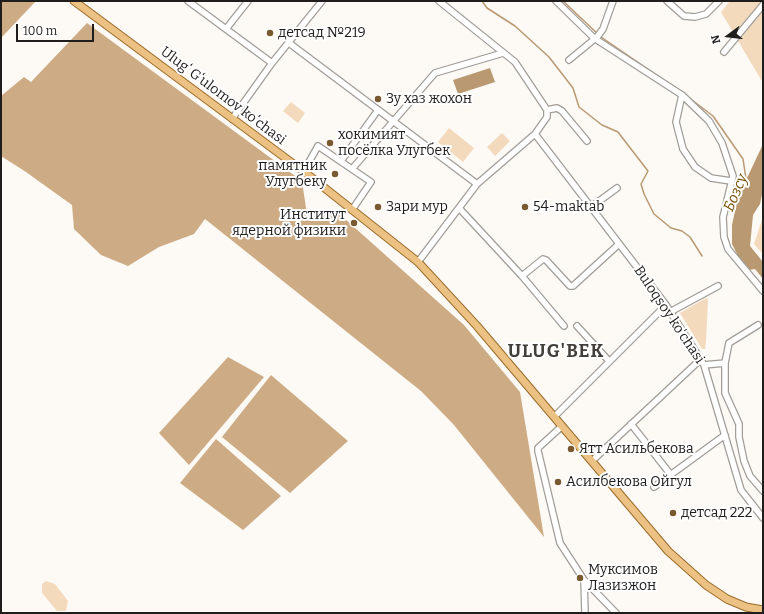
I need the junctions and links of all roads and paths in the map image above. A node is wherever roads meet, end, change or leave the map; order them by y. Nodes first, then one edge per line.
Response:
1 (74, 1) edge
2 (79, 1) edge
3 (188, 1) edge
4 (248, 1) edge
5 (322, 1) edge
6 (439, 1) edge
7 (556, 1) edge
8 (613, 1) edge
9 (667, 1) edge
10 (719, 1) edge
11 (763, 5) edge
12 (226, 29) junction
13 (595, 38) junction
14 (289, 43) junction
15 (724, 52) dead end
16 (503, 53) junction
17 (569, 60) dead end
18 (272, 63) junction
19 (682, 95) junction
20 (378, 110) junction
21 (547, 110) junction
22 (233, 117) junction
23 (393, 121) junction
24 (535, 134) junction
25 (587, 141) dead end
26 (341, 161) junction
27 (305, 169) junction
28 (352, 169) junction
29 (731, 181) junction
30 (477, 184) junction
31 (618, 188) dead end
32 (354, 207) junction
33 (591, 207) junction
34 (459, 208) junction
35 (620, 244) junction
36 (419, 261) junction
37 (522, 276) junction
38 (718, 286) dead end
39 (763, 290) edge
40 (666, 305) junction
41 (670, 312) junction
42 (758, 325) dead end
43 (564, 326) dead end
44 (577, 326) dead end
45 (609, 361) junction
46 (703, 362) junction
47 (725, 363) junction
48 (555, 416) junction
49 (631, 424) junction
50 (561, 427) junction
51 (725, 435) junction
52 (593, 460) junction
53 (671, 476) junction
54 (654, 487) dead end
55 (763, 491) edge
56 (763, 518) edge
57 (584, 580) junction
58 (763, 606) edge
59 (763, 610) edge
60 (585, 613) edge
61 (616, 613) edge

1 - 22 main road, Ulugʻ Gʻulomov koʻchasi
2 - 22 main road, Ulugʻ Gʻulomov koʻchasi
3 - 12 street
4 - 12 street
5 - 14 street
6 - 16 street
7 - 13 street
8 - 13 street
9 - 10 street
11 - 15 street
12 - 18 street
13 - 17 street
13 - 19 street
14 - 18 street
14 - 20 street
16 - 21 street
16 - 23 street
18 - 22 street
19 - 29 street
19 - 29 street
20 - 23 street
20 - 26 street
21 - 24 street
21 - 25 street
22 - 27 main road, Ulugʻ Gʻulomov koʻchasi
22 - 36 main road, Ulugʻ Gʻulomov koʻchasi
23 - 28 street
23 - 30 street
24 - 30 street
24 - 33 street, Buloqsoy ko'chasi
26 - 27 street
26 - 28 street
27 - 32 main road, Ulugʻ Gʻulomov koʻchasi
28 - 32 street
29 - 39 street
30 - 34 street
31 - 33 street
32 - 36 main road, Ulugʻ Gʻulomov koʻchasi
33 - 35 street, Buloqsoy ko'chasi
34 - 36 street
34 - 37 street
35 - 37 street
35 - 40 street, Buloqsoy ko'chasi
36 - 48 main road, Ulugʻ Gʻulomov koʻchasi
36 - 50 main road, Ulugʻ Gʻulomov koʻchasi
37 - 43 street
38 - 41 street
40 - 41 street, Buloqsoy ko'chasi
40 - 45 street
41 - 46 street, Buloqsoy ko'chasi
42 - 47 street
44 - 45 street
45 - 48 street
46 - 47 street
46 - 49 street
46 - 51 street, Buloqsoy ko'chasi
47 - 55 street
48 - 52 main road, Ulugʻ Gʻulomov koʻchasi
49 - 52 street
49 - 53 street
50 - 57 street
50 - 59 main road, Ulugʻ Gʻulomov koʻchasi
51 - 53 street
51 - 56 street, Buloqsoy ko'chasi
52 - 58 main road, Ulugʻ Gʻulomov koʻchasi
53 - 54 street
57 - 60 street
57 - 61 street

